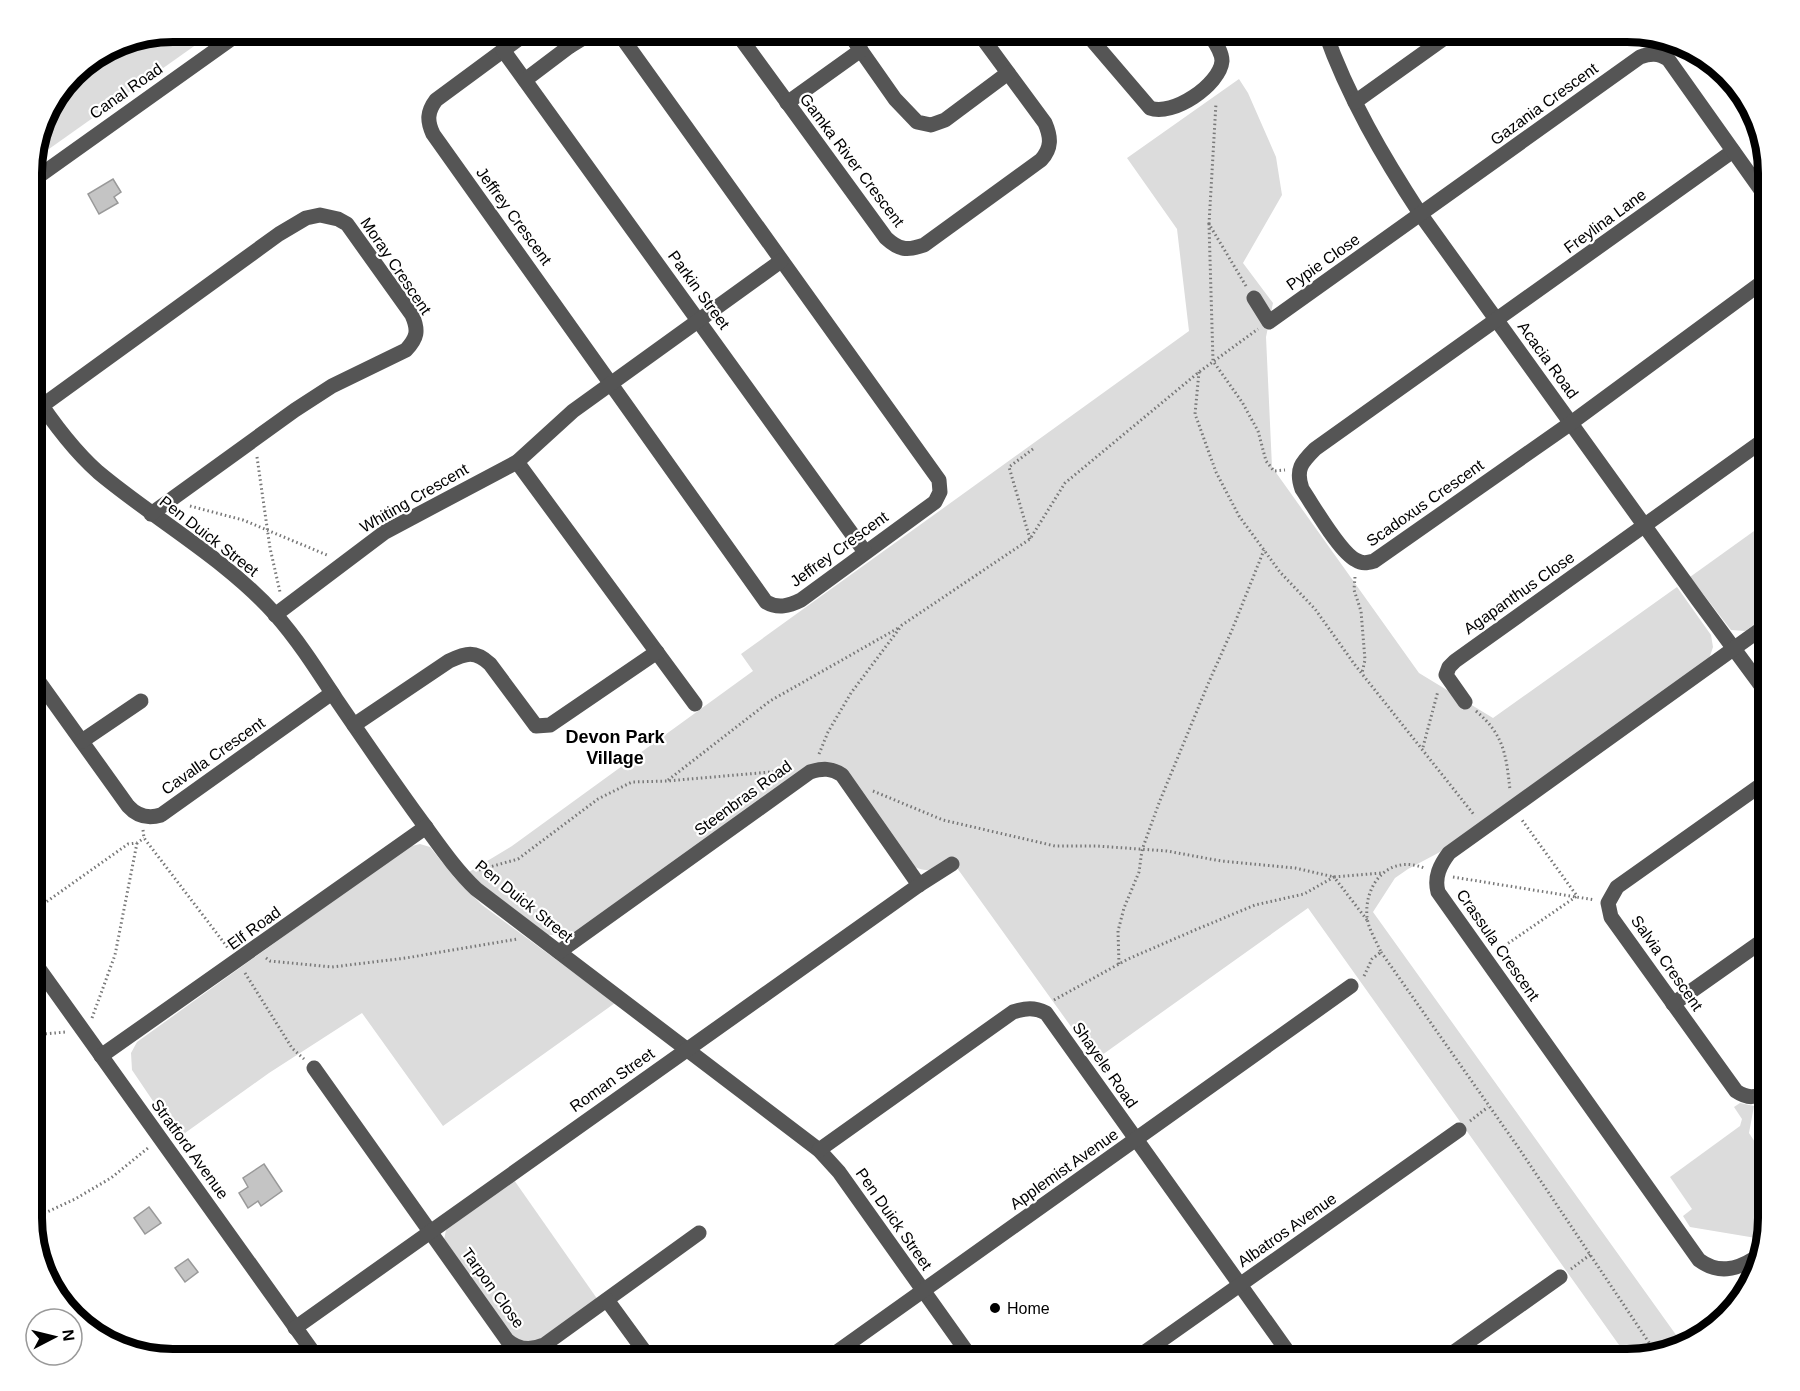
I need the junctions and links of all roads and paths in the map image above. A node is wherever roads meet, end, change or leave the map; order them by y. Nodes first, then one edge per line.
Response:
1 (227, 42) edge
2 (514, 42) edge
3 (567, 42) edge
4 (577, 42) edge
5 (625, 42) edge
6 (743, 42) edge
7 (855, 42) edge
8 (985, 42) edge
9 (1093, 42) edge
10 (1214, 42) edge
11 (1329, 42) edge
12 (1439, 42) edge
13 (570, 46) junction
14 (503, 50) junction
15 (861, 50) junction
16 (1008, 73) junction
17 (525, 80) junction
18 (1355, 102) junction
19 (787, 103) junction
20 (1216, 104) dead end
21 (1733, 151) junction
22 (42, 174) edge
23 (1758, 186) edge
24 (1421, 214) junction
25 (1209, 224) junction
26 (781, 261) junction
27 (1758, 285) edge
28 (1254, 298) joint
29 (1497, 320) junction
30 (699, 321) junction
31 (1269, 322) junction
32 (1214, 360) junction
33 (1199, 372) junction
34 (611, 383) junction
35 (42, 405) edge
36 (42, 414) edge
37 (1571, 423) junction
38 (250, 442) junction
39 (1758, 444) edge
40 (1034, 449) dead end
41 (517, 462) junction
42 (1299, 470) junction
43 (171, 498) junction
44 (151, 514) junction
45 (1645, 526) junction
46 (268, 531) junction
47 (1030, 539) junction
48 (1264, 549) junction
49 (865, 552) junction
50 (1365, 563) junction
51 (339, 567) junction
52 (281, 610) junction
53 (902, 626) junction
54 (1758, 631) edge
55 (1733, 649) junction
56 (657, 652) junction
57 (1362, 673) junction
58 (1446, 675) junction
59 (1758, 681) edge
60 (42, 686) edge
61 (332, 693) junction
62 (141, 701) dead end
63 (1465, 702) joint
64 (695, 704) dead end
65 (354, 725) junction
66 (82, 741) junction
67 (1423, 747) junction
68 (810, 772) junction
69 (667, 781) junction
70 (851, 786) junction
71 (1758, 787) edge
72 (1512, 807) junction
73 (143, 816) junction
74 (426, 827) junction
75 (1484, 827) junction
76 (144, 838) junction
77 (137, 843) junction
78 (1142, 850) junction
79 (952, 864) dead end
80 (1381, 873) junction
81 (1437, 874) junction
82 (462, 875) junction
83 (1334, 877) junction
84 (919, 885) junction
85 (1577, 896) junction
86 (1608, 903) junction
87 (42, 905) edge
88 (1367, 920) junction
89 (536, 934) junction
90 (1758, 944) edge
91 (256, 948) junction
92 (559, 952) junction
93 (1381, 952) junction
94 (1485, 960) junction
95 (238, 961) junction
96 (1119, 964) junction
97 (42, 973) edge
98 (1351, 986) joint
99 (1673, 1004) junction
100 (1029, 1008) junction
101 (90, 1020) dead end
102 (69, 1032) dead end
103 (42, 1034) edge
104 (687, 1049) junction
105 (101, 1056) junction
106 (314, 1068) joint
107 (1758, 1096) edge
108 (1488, 1107) junction
109 (1459, 1130) joint
110 (160, 1138) junction
111 (1136, 1139) junction
112 (819, 1150) junction
113 (42, 1214) edge
114 (430, 1231) junction
115 (699, 1233) dead end
116 (1591, 1254) junction
117 (1751, 1260) edge
118 (1560, 1277) joint
119 (1240, 1285) junction
120 (923, 1291) junction
121 (607, 1300) junction
122 (295, 1328) junction
123 (1652, 1346) edge
124 (311, 1349) edge
125 (643, 1349) edge
126 (841, 1349) edge
127 (965, 1349) edge
128 (1150, 1349) edge
129 (1286, 1349) edge
130 (1458, 1349) edge

1 - 22 street, Canal Road
2 - 14 street, Jeffrey Crescent
3 - 13 street
4 - 13 street
5 - 26 street, Jeffrey Crescent
6 - 19 street, Gamka River Crescent
7 - 15 street
8 - 16 street, Gamka River Crescent
9 - 10 street
11 - 18 street, Acacia Road
12 - 18 street
13 - 17 street
14 - 17 street, Parkin Street
14 - 34 street, Jeffrey Crescent
15 - 16 street
15 - 19 street
16 - 19 street, Gamka River Crescent
17 - 30 street, Parkin Street
18 - 24 street, Acacia Road
20 - 25 path
21 - 23 street, Gazania Crescent
21 - 24 street, Gazania Crescent
21 - 29 street, Freylina Lane
24 - 29 street, Acacia Road
24 - 31 street, Pypie Close
25 - 28 path
25 - 32 path
26 - 30 street, Whiting Crescent
26 - 49 street, Jeffrey Crescent
27 - 37 street
28 - 31 street
29 - 37 street, Acacia Road
29 - 42 street
30 - 34 street, Whiting Crescent
30 - 49 street, Parkin Street
31 - 32 path
32 - 33 path
32 - 42 path
33 - 47 path
33 - 48 path
34 - 41 street, Whiting Crescent
34 - 49 street, Jeffrey Crescent
35 - 38 street, Moray Crescent
36 - 44 street, Pen Duick Street
37 - 45 street, Acacia Road
37 - 50 street, Scadoxus Crescent
38 - 43 street, Moray Crescent
38 - 46 path
39 - 45 street, Agapanthus Close
40 - 47 path
41 - 51 street, Whiting Crescent
41 - 56 street
42 - 50 street, Scadoxus Crescent
43 - 44 street, Moray Crescent
43 - 46 path
44 - 52 street, Pen Duick Street
45 - 55 street, Acacia Road
45 - 58 street, Agapanthus Close
46 - 51 path
46 - 52 path
47 - 53 path
48 - 57 path
48 - 78 path
50 - 57 path
51 - 52 street, Whiting Crescent
52 - 61 street, Pen Duick Street
53 - 68 path
53 - 69 path
54 - 55 street
55 - 59 street, Acacia Road
55 - 72 street
56 - 64 street
56 - 65 street
57 - 67 path
58 - 63 street
58 - 67 path
60 - 66 street
61 - 65 street, Pen Duick Street
61 - 73 street, Cavalla Crescent
62 - 66 street
63 - 72 path
65 - 74 street, Pen Duick Street
66 - 73 street
67 - 75 path
68 - 69 path
68 - 70 street, Steenbras Road
68 - 92 street, Steenbras Road
69 - 82 path
70 - 78 path
70 - 84 street, Steenbras Road
71 - 86 street
72 - 75 street
72 - 85 path
73 - 76 path
74 - 82 street, Pen Duick Street
74 - 91 street, Elf Road
75 - 81 street
76 - 77 path
76 - 95 path
77 - 87 path
77 - 101 path
78 - 83 path
78 - 96 path
79 - 84 street, Roman Street
80 - 81 path
80 - 83 path
80 - 88 path
81 - 85 path
81 - 94 street, Crassula Crescent
82 - 89 street, Pen Duick Street
83 - 88 path
83 - 96 path
84 - 104 street, Roman Street
85 - 86 path
85 - 94 path
86 - 99 street, Salvia Crescent
88 - 93 path
89 - 91 path
89 - 92 street, Pen Duick Street
90 - 99 street
91 - 95 street, Elf Road
92 - 104 street, Pen Duick Street
93 - 98 path
93 - 108 path
94 - 117 street, Crassula Crescent
95 - 105 street, Elf Road
95 - 106 path
96 - 100 path
97 - 105 street, Stratford Avenue
98 - 111 street, Applemist Avenue
99 - 107 street, Salvia Crescent
100 - 111 street, Shayele Road
100 - 112 street
102 - 103 path
104 - 112 street, Pen Duick Street
104 - 114 street, Roman Street
105 - 110 street, Stratford Avenue
106 - 114 street, Tarpon Close
108 - 109 path
108 - 116 path
109 - 119 street, Albatros Avenue
110 - 113 path
110 - 122 street, Stratford Avenue
111 - 119 street, Shayele Road
111 - 120 street, Applemist Avenue
112 - 120 street, Pen Duick Street
114 - 121 street, Tarpon Close
114 - 122 street, Roman Street
115 - 121 street, Tarpon Close
116 - 118 path
116 - 123 path
118 - 130 street
119 - 128 street, Albatros Avenue
119 - 129 street, Shayele Road
120 - 126 street, Applemist Avenue
120 - 127 street, Pen Duick Street
121 - 125 street
122 - 124 street, Stratford Avenue

